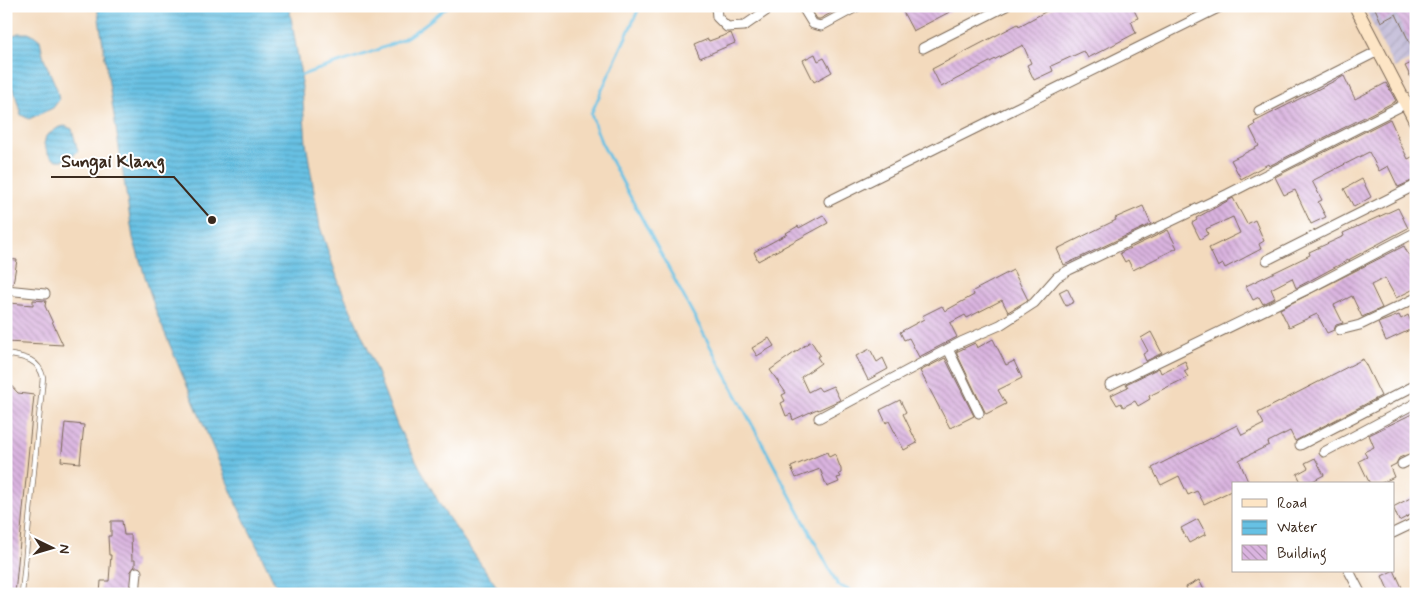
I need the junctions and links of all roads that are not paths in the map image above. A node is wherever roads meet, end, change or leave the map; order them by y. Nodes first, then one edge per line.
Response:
1 (716, 6) edge
2 (773, 6) edge
3 (802, 6) edge
4 (858, 6) edge
5 (1006, 6) edge
6 (1222, 6) edge
7 (1355, 6) edge
8 (923, 48) dead end
9 (1378, 51) junction
10 (1406, 104) junction
11 (1259, 111) dead end
12 (1416, 123) edge
13 (1416, 184) edge
14 (829, 201) dead end
15 (1416, 232) edge
16 (1267, 260) dead end
17 (6, 290) edge
18 (45, 294) dead end
19 (1416, 298) edge
20 (1340, 330) dead end
21 (948, 349) junction
22 (6, 354) edge
23 (1110, 385) dead end
24 (1416, 385) edge
25 (1416, 402) edge
26 (979, 413) dead end
27 (819, 418) dead end
28 (1300, 445) dead end
29 (1324, 452) dead end
30 (1416, 457) edge
31 (1402, 464) dead end
32 (1416, 522) edge
33 (1394, 533) edge
34 (137, 572) dead end
35 (1350, 572) edge
36 (22, 594) edge
37 (135, 594) edge
38 (1361, 594) edge

1 - 2 street
3 - 4 street
5 - 8 street
6 - 14 street
7 - 9 street
9 - 10 street
9 - 11 street
10 - 12 street
10 - 21 street
13 - 16 street
15 - 23 street
17 - 18 street
19 - 20 street
21 - 26 street
21 - 27 street
22 - 36 lane
24 - 28 street
25 - 29 street
30 - 31 street
32 - 33 street
34 - 37 street
35 - 38 street

